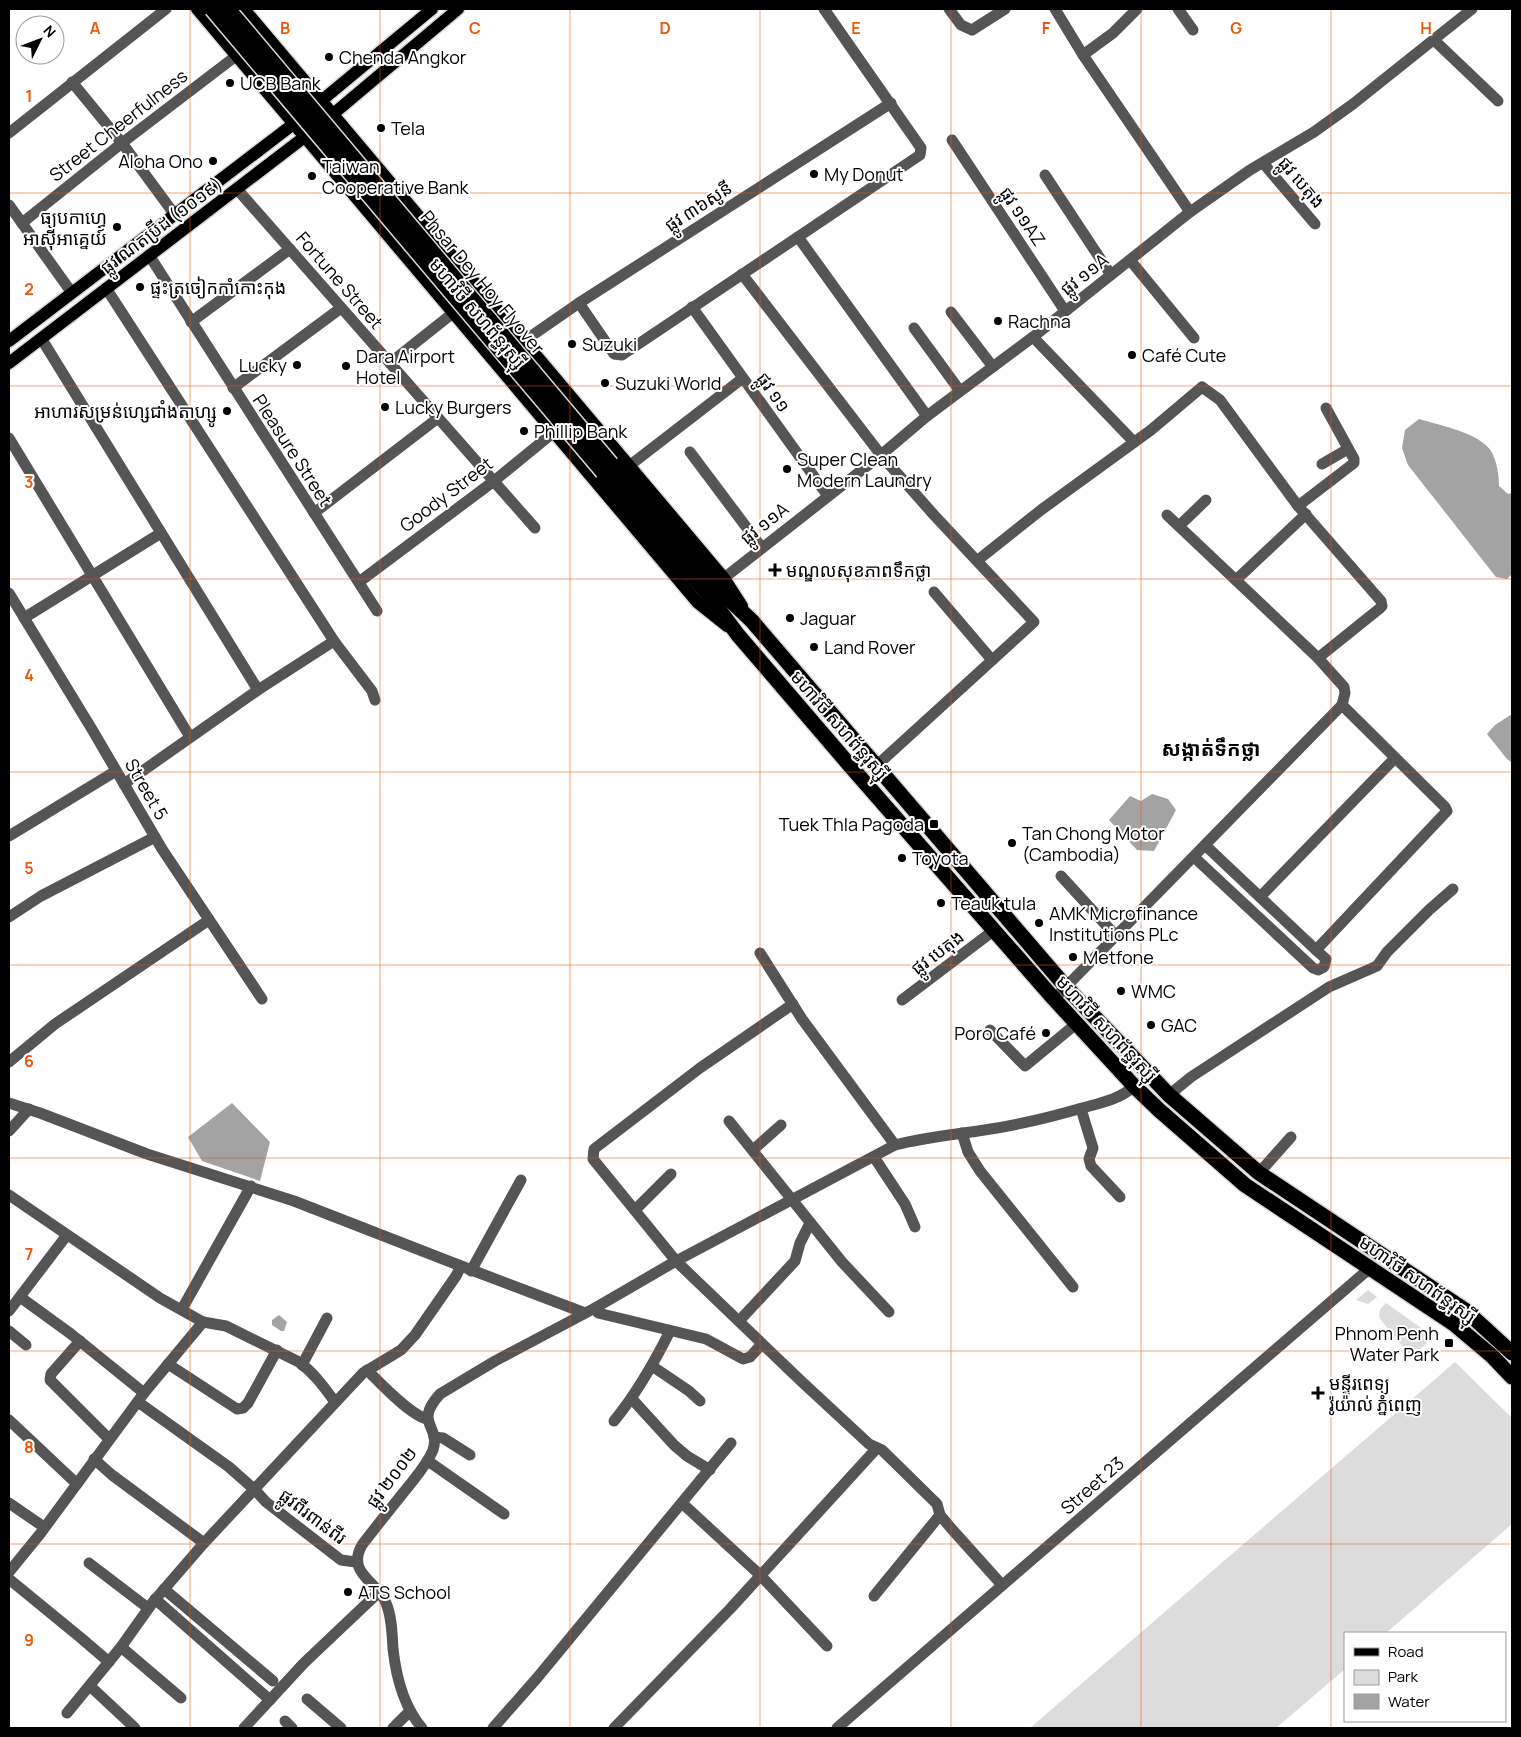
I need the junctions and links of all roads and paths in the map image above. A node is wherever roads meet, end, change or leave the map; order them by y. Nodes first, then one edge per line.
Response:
1 (166, 9) edge
2 (197, 9) edge
3 (212, 9) edge
4 (228, 9) edge
5 (244, 9) edge
6 (432, 9) edge
7 (458, 9) edge
8 (949, 9) edge
9 (1005, 9) edge
10 (1055, 9) edge
11 (1137, 9) edge
12 (1178, 9) edge
13 (1472, 9) edge
14 (829, 10) edge
15 (1193, 30) dead end
16 (1434, 40) junction
17 (1083, 55) junction
18 (236, 56) junction
19 (72, 82) junction
20 (322, 101) junction
21 (1498, 101) dead end
22 (891, 104) junction
23 (333, 114) junction
24 (294, 124) junction
25 (9, 133) edge
26 (305, 137) junction
27 (952, 140) dead end
28 (122, 143) junction
29 (1263, 163) junction
30 (1045, 175) dead end
31 (237, 189) junction
32 (9, 205) edge
33 (1190, 212) junction
34 (175, 215) junction
35 (22, 223) junction
36 (1314, 224) dead end
37 (798, 237) junction
38 (290, 249) junction
39 (149, 256) junction
40 (1130, 260) junction
41 (742, 274) junction
42 (1111, 275) junction
43 (471, 278) junction
44 (106, 288) junction
45 (72, 293) junction
46 (443, 301) junction
47 (579, 303) junction
48 (692, 307) junction
49 (341, 308) junction
50 (1065, 311) junction
51 (952, 312) dead end
52 (453, 313) junction
53 (191, 322) junction
54 (914, 328) dead end
55 (1033, 337) junction
56 (41, 338) junction
57 (1194, 338) dead end
58 (9, 341) edge
59 (524, 341) junction
60 (9, 362) edge
61 (390, 363) junction
62 (993, 367) junction
63 (743, 378) junction
64 (233, 388) junction
65 (960, 391) junction
66 (1326, 408) dead end
67 (927, 416) junction
68 (438, 418) junction
69 (554, 432) junction
70 (9, 438) edge
71 (1134, 442) junction
72 (1348, 449) junction
73 (690, 452) dead end
74 (881, 455) junction
75 (1322, 464) dead end
76 (629, 466) junction
77 (607, 468) junction
78 (494, 481) junction
79 (828, 496) junction
80 (1206, 500) dead end
81 (1302, 510) junction
82 (314, 513) junction
83 (1167, 515) dead end
84 (1180, 526) junction
85 (535, 528) dead end
86 (161, 533) junction
87 (762, 548) junction
88 (978, 560) junction
89 (93, 576) junction
90 (724, 578) junction
91 (1236, 580) junction
92 (359, 582) junction
93 (934, 592) dead end
94 (9, 593) edge
95 (377, 612) dead end
96 (24, 618) junction
97 (752, 621) junction
98 (738, 635) junction
99 (334, 641) junction
100 (1318, 658) junction
101 (992, 660) junction
102 (258, 690) junction
103 (375, 700) dead end
104 (1342, 705) junction
105 (190, 737) junction
106 (1395, 758) junction
107 (875, 767) junction
108 (116, 771) junction
109 (124, 784) junction
110 (9, 836) edge
111 (155, 837) junction
112 (1205, 846) junction
113 (1194, 857) junction
114 (1061, 876) dead end
115 (1453, 889) dead end
116 (1260, 897) junction
117 (9, 917) edge
118 (209, 920) junction
119 (993, 931) junction
120 (1116, 936) junction
121 (1316, 950) junction
122 (760, 953) dead end
123 (1066, 987) junction
124 (262, 999) dead end
125 (1054, 999) junction
126 (902, 1000) dead end
127 (793, 1004) junction
128 (1076, 1024) junction
129 (990, 1030) dead end
130 (9, 1062) edge
131 (1134, 1086) junction
132 (1169, 1095) junction
133 (9, 1103) edge
134 (29, 1109) junction
135 (1081, 1109) junction
136 (730, 1121) dead end
137 (781, 1125) dead end
138 (9, 1131) edge
139 (962, 1133) junction
140 (1292, 1137) dead end
141 (895, 1145) junction
142 (753, 1150) junction
143 (874, 1157) junction
144 (1258, 1173) junction
145 (671, 1174) dead end
146 (521, 1180) dead end
147 (250, 1186) junction
148 (9, 1195) edge
149 (1120, 1197) dead end
150 (793, 1200) junction
151 (635, 1210) junction
152 (810, 1223) junction
153 (915, 1227) dead end
154 (67, 1235) junction
155 (676, 1261) junction
156 (466, 1268) junction
157 (1370, 1268) junction
158 (1073, 1287) dead end
159 (20, 1297) junction
160 (182, 1310) junction
161 (9, 1311) edge
162 (590, 1311) junction
163 (889, 1312) dead end
164 (327, 1318) dead end
165 (739, 1321) junction
166 (203, 1322) junction
167 (9, 1331) edge
168 (670, 1331) junction
169 (80, 1341) junction
170 (762, 1344) junction
171 (26, 1345) dead end
172 (277, 1350) junction
173 (1512, 1353) edge
174 (168, 1364) junction
175 (302, 1365) junction
176 (652, 1366) junction
177 (368, 1370) junction
178 (1512, 1377) edge
179 (141, 1397) junction
180 (632, 1399) junction
181 (700, 1401) dead end
182 (335, 1402) junction
183 (427, 1419) junction
184 (9, 1420) edge
185 (614, 1421) dead end
186 (434, 1438) junction
187 (109, 1439) junction
188 (731, 1443) dead end
189 (877, 1448) junction
190 (470, 1455) dead end
191 (94, 1459) junction
192 (428, 1461) junction
193 (710, 1470) junction
194 (77, 1484) junction
195 (254, 1489) junction
196 (9, 1503) edge
197 (682, 1503) junction
198 (504, 1514) dead end
199 (940, 1515) junction
200 (44, 1527) junction
201 (204, 1543) junction
202 (356, 1562) junction
203 (89, 1564) dead end
204 (9, 1572) edge
205 (761, 1576) junction
206 (9, 1580) edge
207 (1002, 1585) junction
208 (164, 1589) junction
209 (379, 1592) junction
210 (874, 1596) dead end
211 (152, 1604) junction
212 (826, 1646) dead end
213 (121, 1647) junction
214 (109, 1662) junction
215 (274, 1681) dead end
216 (90, 1686) junction
217 (181, 1698) dead end
218 (307, 1699) dead end
219 (270, 1700) junction
220 (410, 1711) junction
221 (67, 1714) dead end
222 (135, 1728) edge
223 (244, 1728) edge
224 (341, 1728) edge
225 (393, 1728) edge
226 (422, 1728) edge
227 (493, 1728) edge
228 (614, 1728) edge
229 (837, 1728) edge

1 - 19 street
2 - 18 main road, មហាវិថី សហព័ន្ធរុស្ស៊ី
3 - 77 highway, Phsar Dey Hoy Flyover, bridge
4 - 77 highway, Phsar Dey Hoy Flyover, bridge
5 - 20 main road, មហាវិថី សហព័ន្ធរុស្ស៊ី
6 - 20 main road, ផ្លូវ ណតប្រ៊ីដ (១០១៩)
7 - 23 main road, ផ្លូវ ណតប្រ៊ីដ (១០១៩)
8 - 9 street
10 - 17 street
11 - 17 street
12 - 15 street
13 - 16 street, ផ្លូវ ១១A
14 - 22 street
16 - 21 street
16 - 29 street, ផ្លូវ ១១A
17 - 33 street
18 - 24 main road, មហាវិថី សហព័ន្ធរុស្ស៊ី
18 - 28 street, Street Cheerfulness
19 - 25 street
19 - 28 street
20 - 23 main road, មហាវិថី សហព័ន្ធរុស្ស៊ី
20 - 24 main road, ផ្លូវ ណតប្រ៊ីដ (១០១៩)
22 - 37 street
22 - 47 street, ផ្លូវ ៣៦សូនី
23 - 26 main road, ផ្លូវ ណតប្រ៊ីដ (១០១៩)
23 - 43 main road, មហាវិថី សហព័ន្ធរុស្ស៊ី
24 - 26 main road, មហាវិថី សហព័ន្ធរុស្ស៊ី
24 - 34 main road, ផ្លូវ ណតប្រ៊ីដ (១០១៩)
26 - 31 main road, ផ្លូវ ណតប្រ៊ីដ (១០១៩)
26 - 46 main road, មហាវិថី សហព័ន្ធរុស្ស៊ី
27 - 50 street, ផ្លូវ ១១AZ
28 - 34 street
28 - 35 street, Street Cheerfulness
29 - 33 street, ផ្លូវ ១១A
29 - 36 street, ផ្លូវ បេតុង
30 - 42 street
31 - 38 street, Fortune Street
31 - 39 main road, ផ្លូវ ណតប្រ៊ីដ (១០១៩)
32 - 35 street
33 - 40 street, ផ្លូវ ១១A
34 - 45 main road, ផ្លូវ ណតប្រ៊ីដ (១០១៩)
35 - 45 street
37 - 41 street
37 - 67 street
38 - 49 street, Fortune Street
38 - 53 street
39 - 44 main road, ផ្លូវ ណតប្រ៊ីដ (១០១៩)
39 - 53 street, Pleasure Street
40 - 42 street, ផ្លូវ ១១A
40 - 57 street
41 - 48 street
41 - 74 street
42 - 50 street, ផ្លូវ ១១A
43 - 46 main road
43 - 59 main road, មហាវិថី សហព័ន្ធរុស្ស៊ី
44 - 56 main road, ផ្លូវ ណតប្រ៊ីដ (១០១៩)
44 - 99 street
45 - 58 main road, ផ្លូវ ណតប្រ៊ីដ (១០១៩)
46 - 52 main road, មហាវិថី សហព័ន្ធរុស្ស៊ី
47 - 48 street
47 - 59 street, ផ្លូវ ៣៦សូនី
48 - 63 street, ផ្លូវ ១១
49 - 61 street, Fortune Street
49 - 64 street
50 - 55 street, ផ្លូវ ១១A
51 - 62 street
52 - 61 street
52 - 69 main road, មហាវិថី សហព័ន្ធរុស្ស៊ី
53 - 64 street, Pleasure Street
54 - 65 street
55 - 62 street, ផ្លូវ ១១A
55 - 71 street
56 - 60 main road, ផ្លូវ ណតប្រ៊ីដ (១០១៩)
56 - 86 street
59 - 76 main road, មហាវិថី សហព័ន្ធរុស្ស៊ី
61 - 68 street, Fortune Street
62 - 65 street, ផ្លូវ ១១A
63 - 76 street
63 - 79 street, ផ្លូវ ១១
64 - 82 street, Pleasure Street
65 - 67 street, ផ្លូវ ១១A
66 - 72 street
67 - 74 street, ផ្លូវ ១១A
68 - 78 street, Fortune Street
68 - 82 street
69 - 78 street, Goody Street
69 - 98 main road, មហាវិថី សហព័ន្ធរុស្ស៊ី
70 - 89 street
71 - 81 street
71 - 88 street
72 - 75 street
72 - 81 street
73 - 87 street
74 - 79 street, ផ្លូវ ១១A
74 - 88 street
76 - 90 main road, មហាវិថី សហព័ន្ធរុស្ស៊ី
77 - 97 highway, មហាវិថី សហព័ន្ធរុស្ស៊ី
77 - 98 highway, មហាវិថី សហព័ន្ធរុស្ស៊ី
78 - 85 street, Fortune Street
78 - 92 street, Goody Street
79 - 87 street, ផ្លូវ ១១A
80 - 84 street
81 - 91 street
81 - 100 street
82 - 92 street, Pleasure Street
83 - 84 street
84 - 91 street
86 - 89 street
86 - 102 street
87 - 90 street, ផ្លូវ ១១A
88 - 101 street
89 - 96 street
89 - 105 street
90 - 97 main road, មហាវិថី សហព័ន្ធរុស្ស៊ី
91 - 100 street
92 - 95 street, Pleasure Street
93 - 101 street
94 - 96 street, Street 5
96 - 108 street, Street 5
97 - 107 highway, មហាវិថី សហព័ន្ធរុស្ស៊ី
98 - 119 highway, មហាវិថី សហព័ន្ធរុស្ស៊ី
99 - 102 street
99 - 103 street
100 - 104 street
101 - 107 street
102 - 105 street
104 - 106 street
104 - 112 street
105 - 109 street
106 - 116 street
106 - 121 street
107 - 123 highway, មហាវិថី សហព័ន្ធរុស្ស៊ី
108 - 109 street, Street 5
108 - 110 street
109 - 111 street, Street 5
111 - 117 street
111 - 118 street, Street 5
112 - 113 street
112 - 116 street
113 - 120 street
113 - 121 street
114 - 120 street
115 - 132 street
116 - 121 street
118 - 124 street, Street 5
118 - 130 street
119 - 125 highway, មហាវិថី សហព័ន្ធរុស្ស៊ី
119 - 126 street, ផ្លូវ បេតុង
120 - 123 street
122 - 127 street
123 - 125 street
123 - 132 highway, មហាវិថី សហព័ន្ធរុស្ស៊ី
125 - 128 highway, មហាវិថី សហព័ន្ធរុស្ស៊ី
127 - 141 street
127 - 151 street
128 - 129 street
128 - 131 highway, មហាវិថី សហព័ន្ធរុស្ស៊ី
131 - 135 street
131 - 157 highway, មហាវិថី សហព័ន្ធរុស្ស៊ី
132 - 144 highway, មហាវិថី សហព័ន្ធរុស្ស៊ី
133 - 134 street
134 - 138 street
134 - 147 street
135 - 139 street
135 - 149 street
136 - 142 street
137 - 142 street
139 - 141 street
139 - 158 street
140 - 144 street
141 - 143 street
142 - 150 street
143 - 150 street
143 - 153 street
144 - 173 highway, មហាវិថី សហព័ន្ធរុស្ស៊ី
145 - 151 street
146 - 156 street
147 - 156 street
147 - 160 street
148 - 154 street
150 - 152 street
150 - 155 street
151 - 155 street
152 - 163 street
152 - 165 street
154 - 159 street
154 - 160 street
155 - 162 street
155 - 165 street
156 - 162 street
156 - 177 street
157 - 178 highway, មហាវិថី សហព័ន្ធរុស្ស៊ី
157 - 207 street, Street 23
159 - 161 street
159 - 169 street, ផ្លូវពីរពាន់ពីរ
160 - 166 street
162 - 168 street
162 - 183 street
164 - 175 street
165 - 170 street
166 - 172 street
166 - 174 street
167 - 171 street
168 - 170 street
168 - 176 street
169 - 179 street, ផ្លូវពីរពាន់ពីរ
169 - 187 street
170 - 189 street
172 - 174 street
172 - 175 street
174 - 179 street
175 - 182 street
176 - 180 street
176 - 181 street
177 - 182 street
177 - 183 street
179 - 187 street
179 - 195 street, ផ្លូវពីរពាន់ពីរ
180 - 185 street
180 - 193 street
182 - 195 street
183 - 186 street, ផ្លូវ ២០០២
184 - 194 street
186 - 190 street
186 - 192 street, ផ្លូវ ២០០២
187 - 191 street
188 - 193 street
189 - 199 street
189 - 205 street
191 - 194 street
191 - 201 street
192 - 198 street
192 - 202 street, ផ្លូវ ២០០២
193 - 197 street
194 - 200 street
195 - 201 street
195 - 202 street, ផ្លូវពីរពាន់ពីរ
196 - 200 street
197 - 205 street
197 - 227 street
199 - 207 street
199 - 210 street
200 - 204 street
201 - 208 street
202 - 209 street
203 - 211 street
205 - 212 street
205 - 228 street
206 - 214 street
207 - 229 street, Street 23
208 - 211 street
208 - 215 street
209 - 219 street
209 - 220 street
211 - 213 street
211 - 219 street
213 - 214 street
213 - 217 street
214 - 216 street
216 - 221 street
216 - 222 street
218 - 224 street
219 - 223 street
220 - 225 street
220 - 226 street

